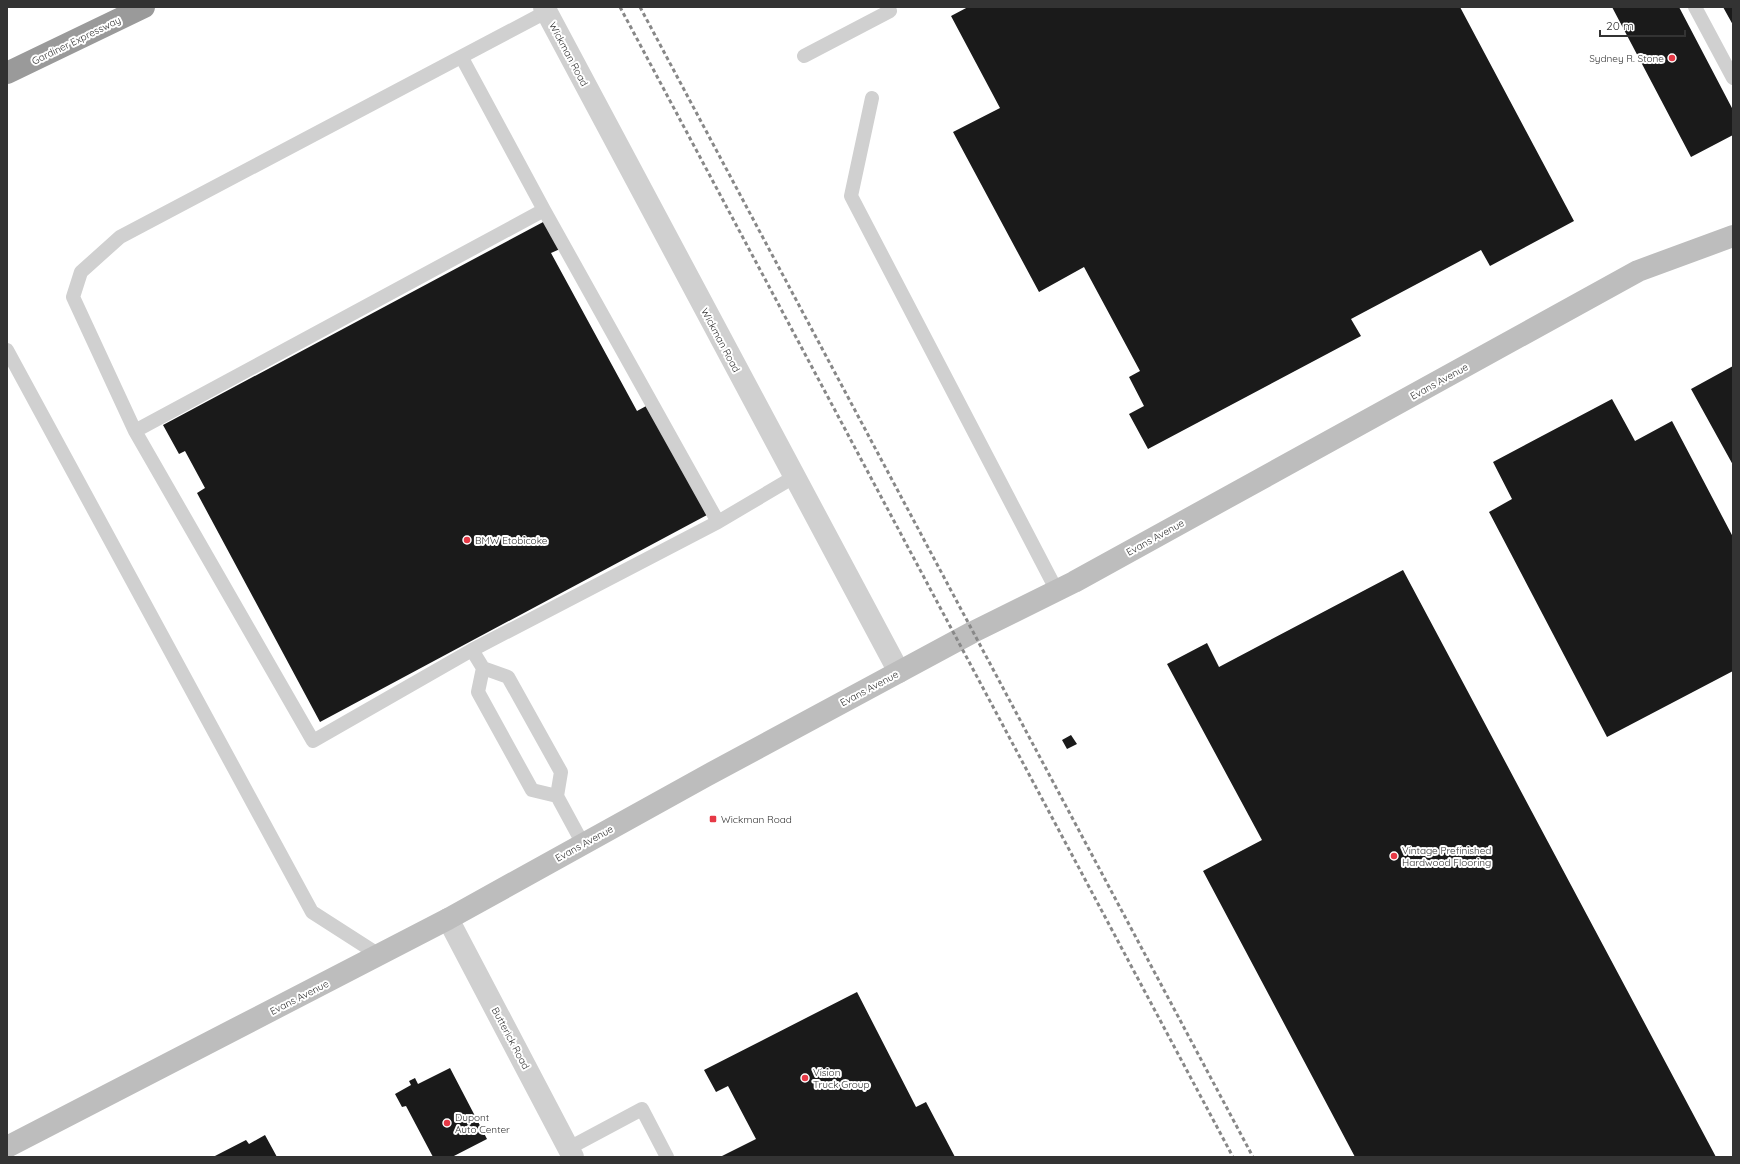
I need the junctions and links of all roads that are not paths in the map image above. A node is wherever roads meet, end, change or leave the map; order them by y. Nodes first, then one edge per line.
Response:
1 (144, 7) edge
2 (1695, 7) edge
3 (545, 10) edge
4 (890, 11) dead end
5 (804, 56) dead end
6 (462, 58) junction
7 (7, 73) edge
8 (1733, 78) edge
9 (872, 98) dead end
10 (544, 210) junction
11 (1733, 236) edge
12 (7, 350) edge
13 (135, 431) junction
14 (794, 477) junction
15 (718, 522) junction
16 (1057, 591) junction
17 (472, 650) junction
18 (483, 668) junction
19 (898, 672) junction
20 (557, 796) junction
21 (583, 844) junction
22 (448, 920) junction
23 (379, 955) junction
24 (7, 1147) edge
25 (571, 1152) edge
26 (667, 1157) edge

1 - 7 highway, Gardiner Expressway
2 - 8 lane
3 - 6 lane
3 - 14 street, Wickman Road
4 - 5 lane
6 - 10 lane
6 - 13 lane
9 - 16 lane
10 - 13 lane
10 - 15 lane
11 - 16 main road, Evans Avenue
12 - 23 lane
13 - 17 lane
14 - 15 lane
14 - 19 street, Wickman Road
15 - 17 lane
16 - 19 main road, Evans Avenue
17 - 18 lane
18 - 20 lane
18 - 20 lane
19 - 21 main road, Evans Avenue
20 - 21 lane
21 - 22 main road, Evans Avenue
22 - 23 main road, Evans Avenue
22 - 25 street, Butterick Road
23 - 24 main road, Evans Avenue
25 - 26 lane

